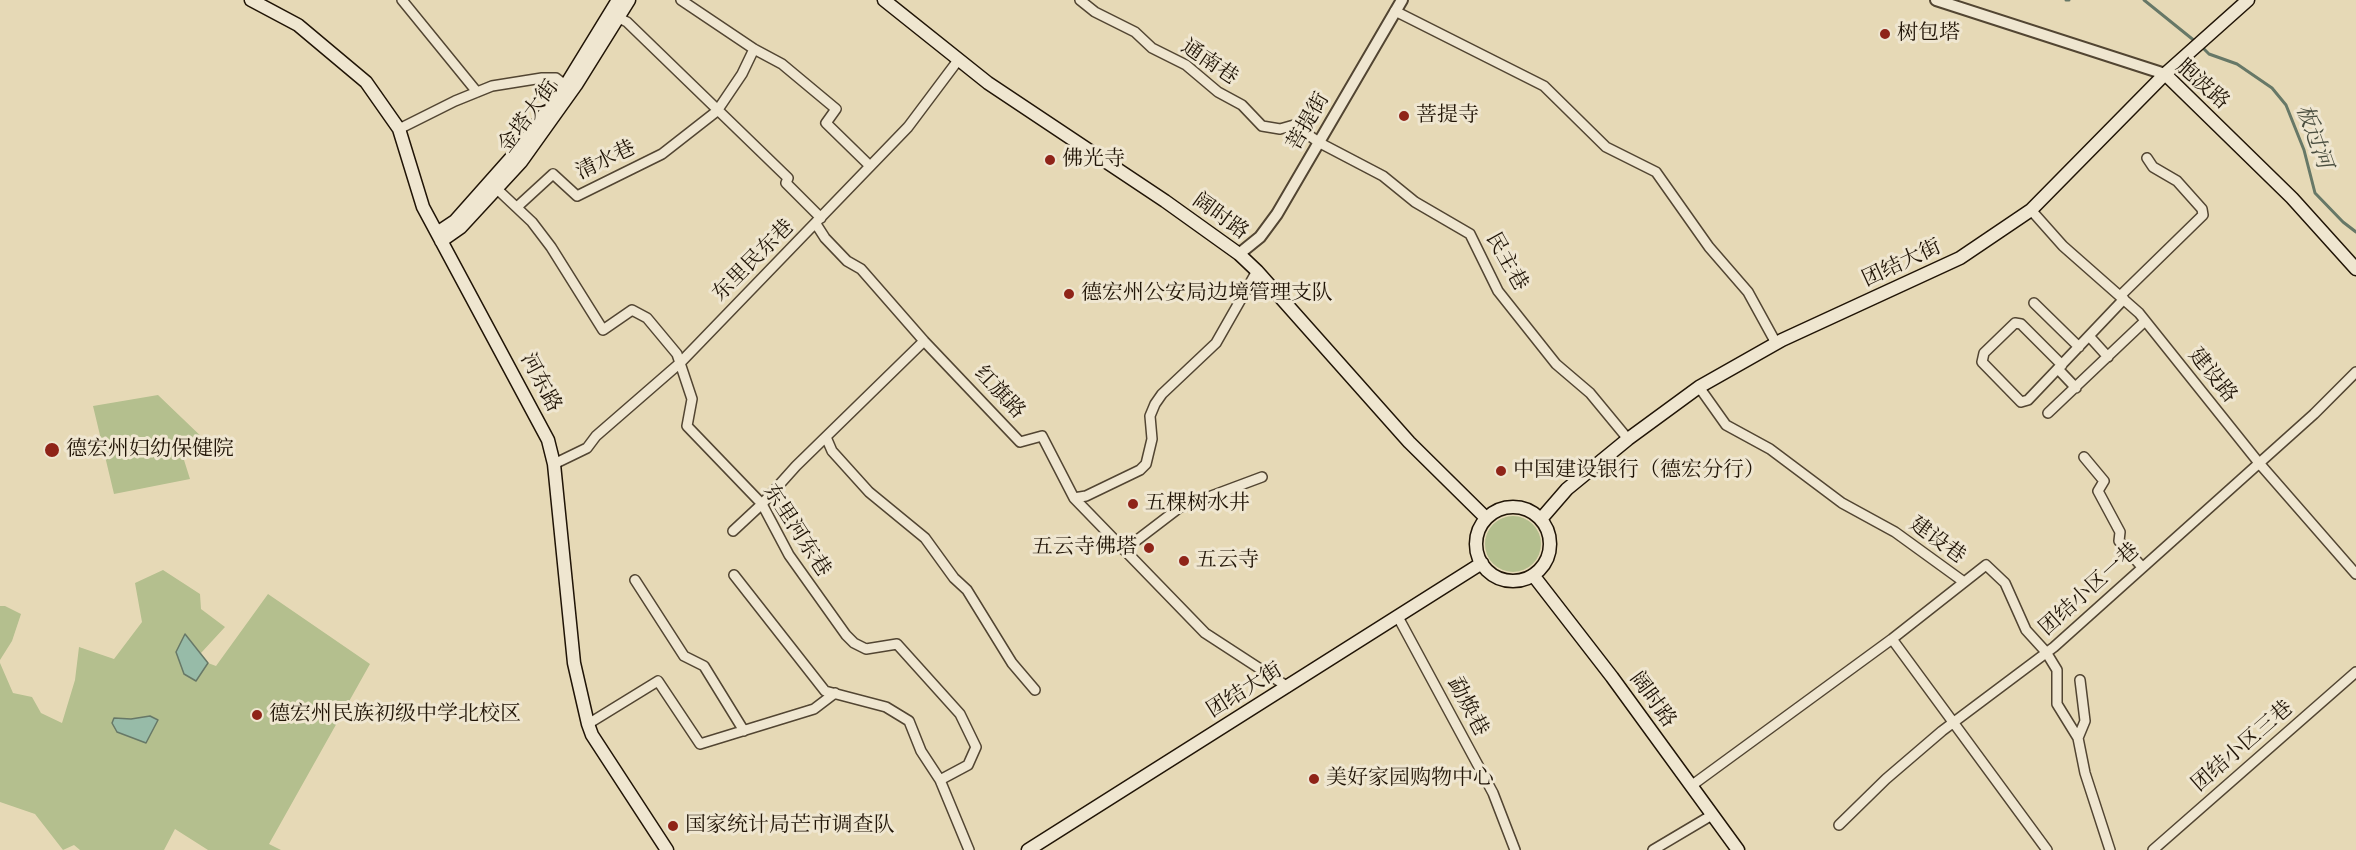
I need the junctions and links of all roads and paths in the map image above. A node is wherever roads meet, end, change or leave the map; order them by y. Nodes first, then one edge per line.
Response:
1 (251, 0) edge
2 (402, 0) edge
3 (618, 0) edge
4 (629, 0) edge
5 (681, 0) edge
6 (884, 0) edge
7 (1080, 0) edge
8 (1402, 0) edge
9 (1936, 0) edge
10 (2248, 0) edge
11 (1395, 11) junction
12 (619, 18) junction
13 (754, 49) junction
14 (959, 59) junction
15 (2165, 74) junction
16 (566, 85) junction
17 (477, 92) junction
18 (717, 111) junction
19 (399, 129) junction
20 (1320, 143) junction
21 (2147, 158) dead end
22 (869, 165) junction
23 (496, 189) junction
24 (517, 207) junction
25 (2031, 210) junction
26 (819, 221) junction
27 (439, 237) junction
28 (1239, 254) junction
29 (2356, 269) edge
30 (1257, 271) junction
31 (2122, 298) junction
32 (2034, 303) dead end
33 (2145, 321) junction
34 (2089, 336) junction
35 (924, 341) junction
36 (1776, 344) junction
37 (2079, 347) junction
38 (2108, 357) junction
39 (680, 363) junction
40 (2060, 367) junction
41 (2356, 372) edge
42 (1699, 387) junction
43 (2076, 388) junction
44 (2048, 414) dead end
45 (826, 437) junction
46 (1628, 439) junction
47 (2085, 457) dead end
48 (2259, 463) junction
49 (554, 464) junction
50 (1262, 477) dead end
51 (1074, 498) junction
52 (762, 504) junction
53 (1486, 518) junction
54 (1541, 519) junction
55 (733, 531) dead end
56 (1124, 550) junction
57 (1482, 563) junction
58 (2142, 567) junction
59 (2356, 574) edge
60 (734, 575) dead end
61 (1533, 575) junction
62 (635, 580) dead end
63 (1964, 582) junction
64 (1398, 617) junction
65 (1892, 639) junction
66 (2046, 652) junction
67 (2356, 672) edge
68 (2080, 680) dead end
69 (1288, 687) junction
70 (1035, 690) dead end
71 (835, 693) junction
72 (588, 723) junction
73 (1953, 723) junction
74 (744, 731) junction
75 (2079, 738) junction
76 (940, 780) junction
77 (1691, 786) junction
78 (1712, 815) junction
79 (1839, 825) dead end
80 (667, 850) edge
81 (969, 850) edge
82 (1028, 850) edge
83 (1515, 850) edge
84 (1653, 850) edge
85 (1738, 850) edge
86 (2047, 850) edge
87 (2110, 850) edge
88 (2153, 850) edge

1 - 19 main road, 河东路
2 - 17 street
3 - 16 main road, 金塔大街
4 - 12 main road, 金塔大街
5 - 13 street
6 - 14 main road, 阔时路
7 - 20 street, 通南巷
8 - 11 street, 菩提街
9 - 15 street, 胞波路
10 - 15 main road, 团结大街
11 - 20 street, 菩提街
11 - 36 street
12 - 18 street
12 - 23 main road, 金塔大街
13 - 18 street, 清水巷
13 - 22 street
14 - 22 street, 东里民东巷
14 - 28 main road, 阔时路
15 - 25 main road, 团结大街
15 - 29 main road, 胞波路
16 - 17 street
16 - 27 main road, 金塔大街
17 - 19 street
18 - 24 street, 清水巷
18 - 26 street
19 - 27 main road, 河东路
20 - 28 street, 菩提街
20 - 46 street, 民主巷
21 - 31 street
22 - 26 street, 东里民东巷
23 - 24 street, 东里河东巷
23 - 27 main road, 金塔大街
24 - 39 street, 东里河东巷
25 - 31 street, 建设路
25 - 36 main road, 团结大街
26 - 35 street, 红旗路
26 - 39 street, 东里民东巷
27 - 49 main road, 河东路
28 - 30 main road, 阔时路
30 - 51 street
30 - 53 main road, 阔时路
31 - 33 street, 建设路
31 - 34 street
32 - 37 street
33 - 38 street
33 - 48 street, 建设路
34 - 37 street
34 - 38 street
35 - 45 street
35 - 51 street, 红旗路
36 - 42 main road, 团结大街
37 - 40 street
38 - 43 street
39 - 49 street, 东里民东巷
39 - 52 street, 东里河东巷
40 - 40 street
40 - 43 street
41 - 48 street, 团结小区一巷
42 - 46 main road, 团结大街
42 - 63 street, 建设巷
43 - 44 street
45 - 52 street
45 - 70 street
46 - 54 main road, 团结大街
47 - 58 street
48 - 58 street, 团结小区一巷
48 - 59 street, 建设路
49 - 72 main road, 河东路
50 - 56 street
51 - 56 street, 红旗路
52 - 55 street
52 - 76 street, 东里河东巷
53 - 54 main road
53 - 57 main road
54 - 61 main road
56 - 69 street, 红旗路
57 - 61 main road
57 - 64 main road, 团结大街
58 - 66 street, 团结小区一巷
60 - 71 street
61 - 77 main road, 阔时路
62 - 74 street
63 - 65 street
63 - 66 street, 建设巷
64 - 69 main road, 团结大街
64 - 83 street, 勐焕巷
65 - 73 street
65 - 77 street
66 - 73 street, 团结小区一巷
66 - 75 street, 建设巷
67 - 88 street, 团结小区三巷
68 - 75 street
69 - 82 main road, 团结大街
71 - 74 street
71 - 76 street
72 - 74 street
72 - 80 main road, 河东路
73 - 79 street, 团结小区一巷
73 - 86 street
75 - 87 street, 建设巷
76 - 81 street
77 - 78 main road, 阔时路
78 - 84 street
78 - 85 main road, 阔时路

